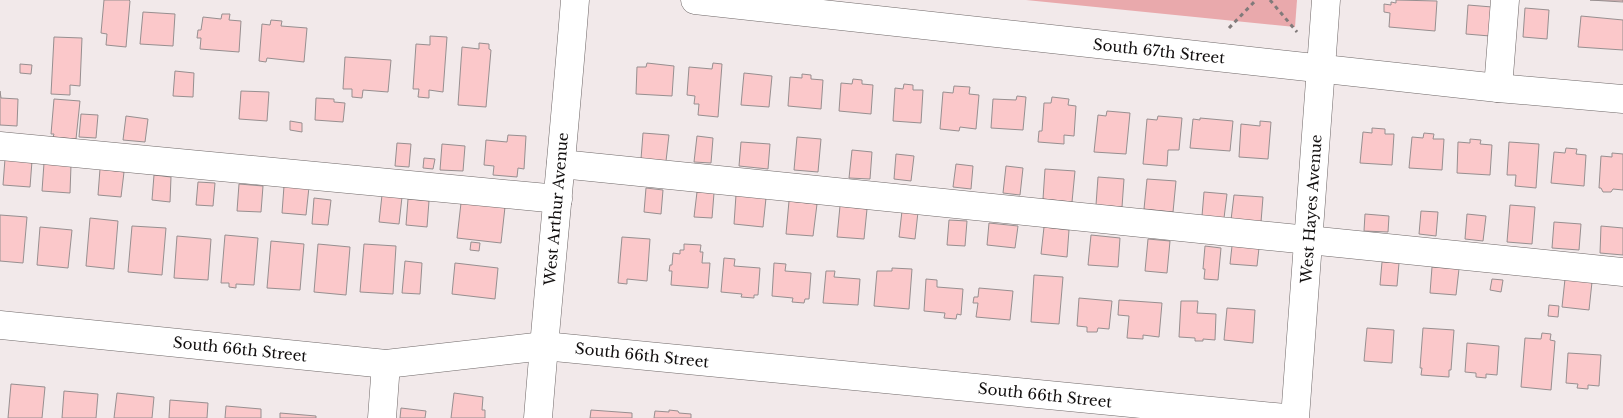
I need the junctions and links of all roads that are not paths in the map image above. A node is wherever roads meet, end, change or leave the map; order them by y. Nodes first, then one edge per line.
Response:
1 (574, 0) edge
2 (695, 0) edge
3 (1326, 0) edge
4 (1505, 0) edge
5 (1321, 68) junction
6 (1498, 88) junction
7 (1623, 100) edge
8 (0, 146) edge
9 (561, 164) junction
10 (558, 199) junction
11 (1309, 240) junction
12 (1623, 272) edge
13 (0, 325) edge
14 (544, 346) junction
15 (386, 364) junction
16 (382, 418) edge
17 (538, 418) edge
18 (1285, 418) edge
19 (1295, 418) edge

1 - 9 street, West Arthur Avenue
2 - 5 street, South 67th Street
3 - 5 street, West Hayes Avenue
4 - 6 street
5 - 6 street, South 67th Street
5 - 11 street, West Hayes Avenue
6 - 7 street, South 67th Street
8 - 10 street
9 - 10 street, West Arthur Avenue
9 - 11 street
10 - 14 street, West Arthur Avenue
11 - 12 street
11 - 19 street, West Hayes Avenue
13 - 15 street, South 66th Street
14 - 15 street, South 66th Street
14 - 17 street, West Arthur Avenue
14 - 18 street, South 66th Street
15 - 16 street

